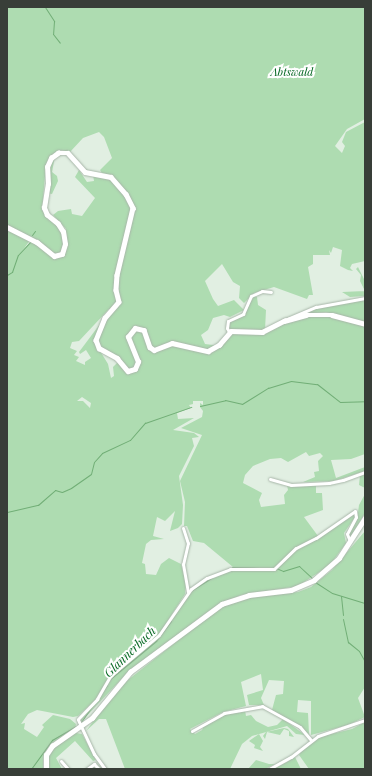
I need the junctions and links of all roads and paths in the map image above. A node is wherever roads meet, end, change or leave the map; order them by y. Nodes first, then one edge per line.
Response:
1 (7, 227) edge
2 (271, 292) dead end
3 (365, 298) edge
4 (293, 316) junction
5 (365, 324) edge
6 (229, 332) junction
7 (365, 472) edge
8 (270, 479) dead end
9 (365, 518) edge
10 (183, 528) dead end
11 (351, 542) junction
12 (188, 592) junction
13 (365, 720) edge
14 (81, 727) junction
15 (192, 731) dead end
16 (311, 740) junction
17 (61, 761) dead end
18 (46, 769) edge
19 (68, 769) edge
20 (87, 769) edge
21 (99, 769) edge
22 (105, 769) edge
23 (269, 769) edge

1 - 6 street
2 - 6 street
3 - 4 street
4 - 5 street
4 - 6 street
7 - 8 street
9 - 11 street
10 - 12 street
11 - 12 street
11 - 14 street
12 - 14 street
13 - 16 street
14 - 18 street
14 - 22 street
15 - 16 street
16 - 23 street
17 - 19 street
20 - 21 street

